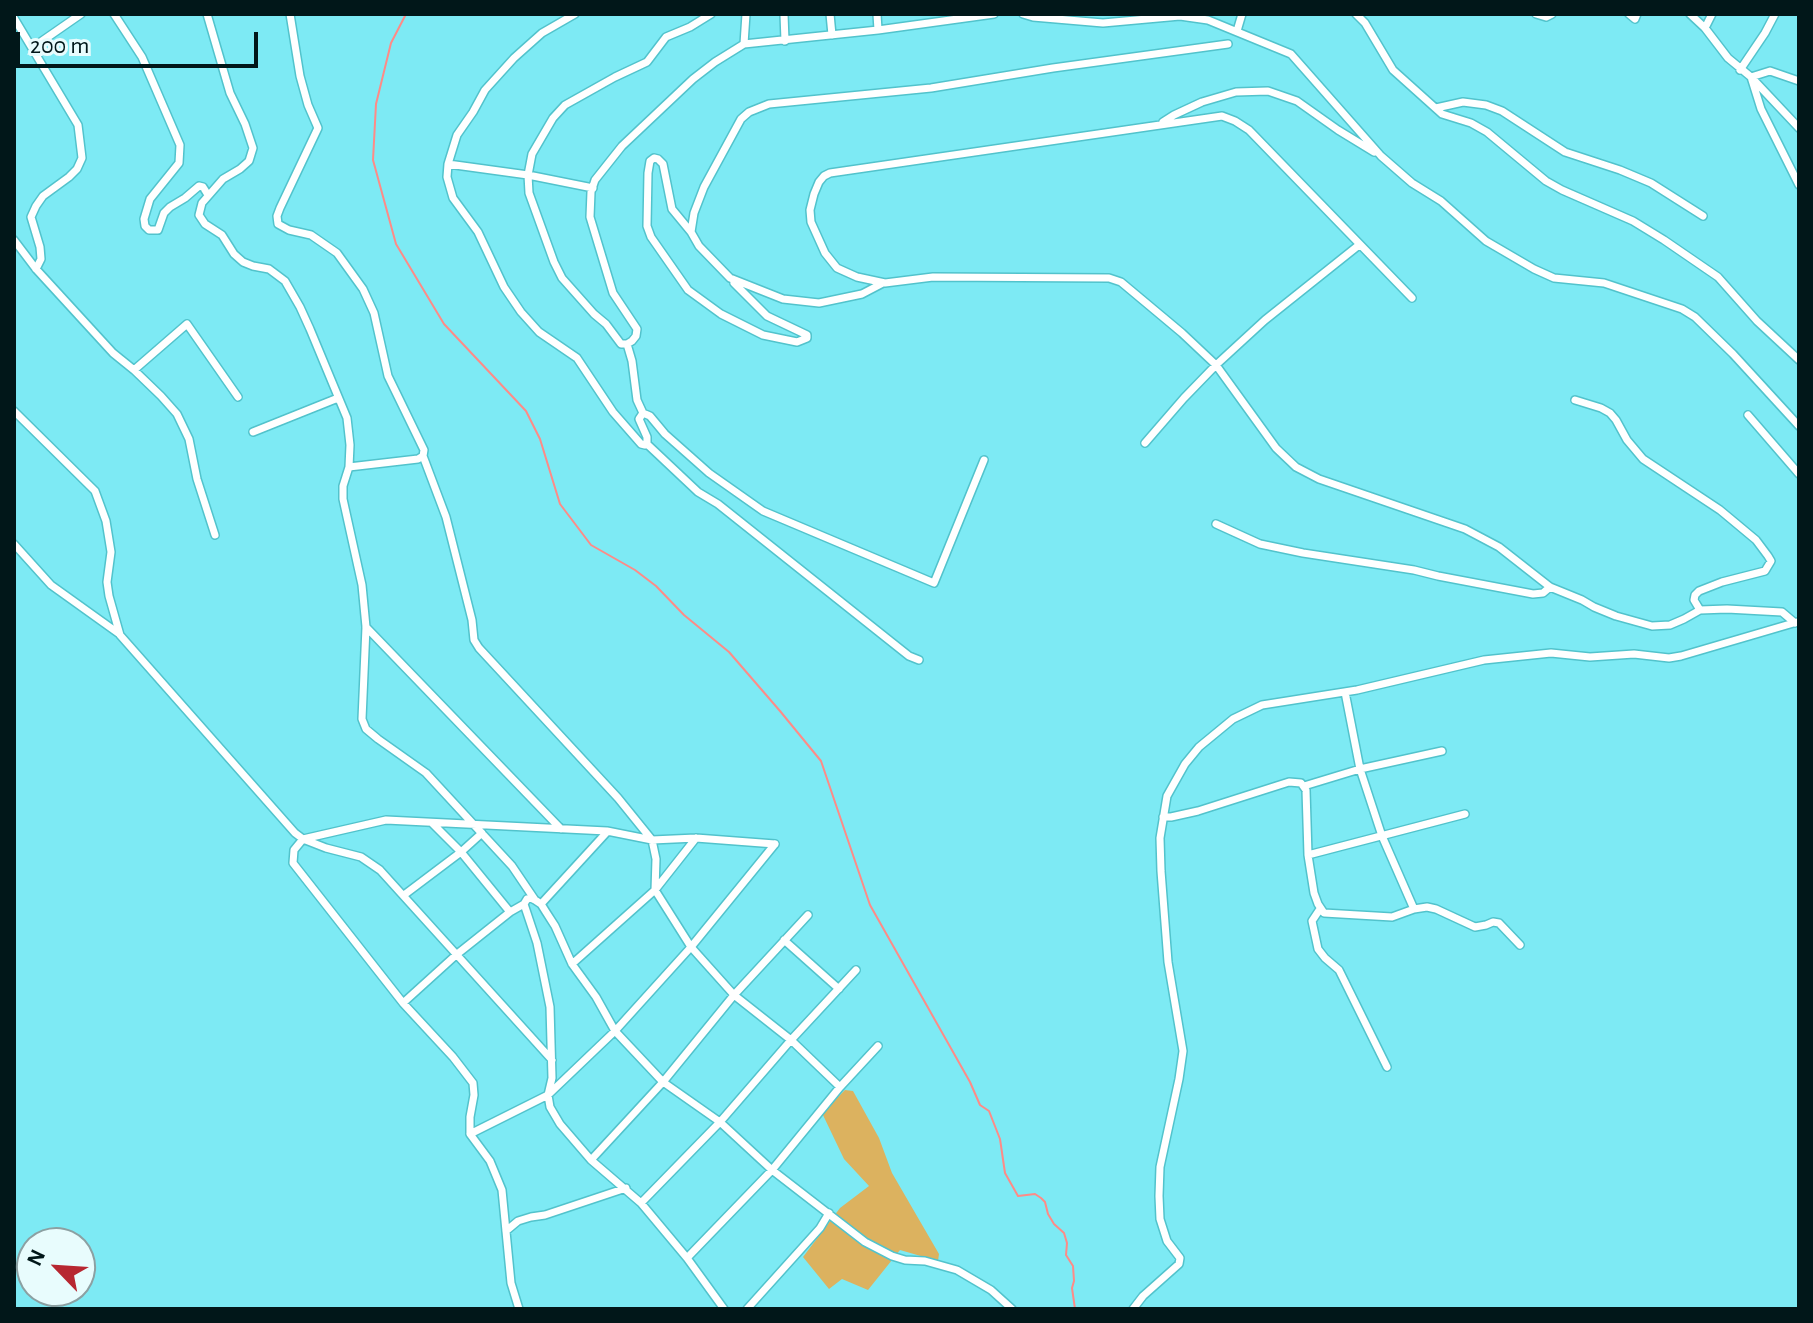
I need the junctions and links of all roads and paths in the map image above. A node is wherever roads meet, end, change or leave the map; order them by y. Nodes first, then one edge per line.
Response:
1 (81, 14) edge
2 (114, 14) edge
3 (207, 14) edge
4 (290, 14) edge
5 (575, 14) edge
6 (711, 14) edge
7 (746, 14) edge
8 (784, 14) edge
9 (830, 14) edge
10 (877, 14) edge
11 (921, 14) edge
12 (994, 14) edge
13 (1023, 14) edge
14 (1242, 14) edge
15 (1356, 14) edge
16 (1536, 14) edge
17 (1552, 14) edge
18 (1629, 14) edge
19 (1637, 14) edge
20 (1690, 14) edge
21 (1712, 14) edge
22 (1775, 14) edge
23 (968, 16) edge
24 (14, 18) edge
25 (922, 24) junction
26 (1705, 28) junction
27 (878, 30) junction
28 (1237, 31) junction
29 (832, 35) junction
30 (785, 41) junction
31 (744, 44) junction
32 (1228, 44) dead end
33 (32, 48) junction
34 (1740, 70) junction
35 (1751, 77) junction
36 (1799, 81) edge
37 (1436, 108) junction
38 (1161, 124) junction
39 (1799, 128) edge
40 (1381, 156) junction
41 (448, 164) junction
42 (528, 175) junction
43 (1799, 185) edge
44 (593, 188) junction
45 (208, 195) junction
46 (1703, 216) dead end
47 (691, 232) junction
48 (14, 240) edge
49 (1359, 245) junction
50 (36, 269) junction
51 (730, 278) junction
52 (885, 283) junction
53 (1412, 298) dead end
54 (627, 344) junction
55 (1799, 360) edge
56 (1216, 365) junction
57 (134, 370) junction
58 (238, 397) dead end
59 (338, 398) junction
60 (1575, 400) dead end
61 (14, 411) edge
62 (643, 413) junction
63 (1748, 415) dead end
64 (1799, 426) edge
65 (253, 432) dead end
66 (1145, 443) dead end
67 (647, 444) junction
68 (423, 456) junction
69 (984, 460) dead end
70 (349, 467) junction
71 (1799, 474) edge
72 (1216, 524) dead end
73 (215, 535) dead end
74 (14, 544) edge
75 (1550, 587) junction
76 (1700, 610) junction
77 (1797, 622) edge
78 (366, 627) junction
79 (120, 635) junction
80 (919, 660) dead end
81 (1345, 692) junction
82 (1442, 751) dead end
83 (1360, 769) junction
84 (1304, 786) junction
85 (1465, 814) dead end
86 (1163, 817) junction
87 (431, 822) junction
88 (473, 824) junction
89 (561, 829) junction
90 (607, 831) junction
91 (482, 833) junction
92 (1382, 836) junction
93 (696, 838) junction
94 (303, 839) junction
95 (652, 840) junction
96 (461, 852) junction
97 (1308, 855) junction
98 (655, 890) junction
99 (404, 895) junction
100 (538, 902) junction
101 (524, 904) junction
102 (1320, 909) junction
103 (1414, 909) junction
104 (510, 912) junction
105 (808, 915) dead end
106 (784, 940) junction
107 (1520, 945) dead end
108 (691, 947) junction
109 (456, 955) junction
110 (572, 964) junction
111 (856, 970) dead end
112 (839, 989) junction
113 (734, 995) junction
114 (403, 1003) junction
115 (615, 1031) junction
116 (791, 1040) junction
117 (878, 1046) dead end
118 (552, 1060) junction
119 (1387, 1067) dead end
120 (663, 1082) junction
121 (840, 1087) junction
122 (548, 1095) junction
123 (720, 1122) junction
124 (470, 1134) junction
125 (591, 1160) junction
126 (772, 1170) junction
127 (626, 1188) junction
128 (641, 1203) junction
129 (829, 1213) junction
130 (506, 1231) junction
131 (687, 1258) junction
132 (519, 1309) edge
133 (724, 1309) edge
134 (747, 1309) edge
135 (1012, 1309) edge
136 (1133, 1309) edge

1 - 33 street
2 - 45 street
3 - 45 street
4 - 68 street
5 - 41 street
6 - 42 street
7 - 31 street
8 - 30 street
9 - 29 street
10 - 27 street
11 - 25 street
12 - 23 street
13 - 28 street
14 - 28 street
15 - 37 street
16 - 17 street
18 - 19 street
20 - 26 street
21 - 26 street
22 - 34 street
23 - 25 street
24 - 33 street
25 - 27 street
26 - 34 street
27 - 29 street
28 - 40 street
29 - 30 street
30 - 31 street
31 - 44 street
32 - 47 street
33 - 50 street
34 - 35 street
35 - 36 street
35 - 39 street
35 - 43 street
37 - 46 street
37 - 55 street
38 - 40 street
38 - 49 street
38 - 52 street
40 - 64 street
41 - 42 street
41 - 67 street
42 - 44 street
42 - 54 street
44 - 54 street
45 - 59 street
47 - 51 street
47 - 51 street
48 - 50 street
49 - 53 street
49 - 56 street
50 - 57 street
51 - 52 street
52 - 56 street
54 - 62 street
56 - 66 street
56 - 75 street
57 - 58 street
57 - 73 street
59 - 65 street
59 - 70 street
60 - 76 street
61 - 79 street
62 - 67 street
62 - 69 street
63 - 71 street
67 - 80 street
68 - 70 street
68 - 95 street
70 - 78 street
72 - 75 street
74 - 79 street
75 - 76 street
76 - 77 street
77 - 81 street
78 - 88 street
78 - 89 street
79 - 94 street
81 - 83 street
81 - 86 street
82 - 83 street
83 - 84 street
83 - 92 street
84 - 86 street
84 - 97 street
85 - 92 street
86 - 136 street
87 - 88 street
87 - 94 street
87 - 96 street
88 - 89 street
88 - 91 street
89 - 90 street
90 - 95 street
90 - 100 street
91 - 96 street
91 - 100 street
92 - 97 street
92 - 103 street
93 - 95 street
93 - 98 street
93 - 108 street
94 - 99 street
94 - 114 street
95 - 98 street
96 - 99 street
96 - 104 street
97 - 102 street
98 - 108 street
98 - 110 street
99 - 109 street
100 - 101 street
100 - 110 street
101 - 104 street
101 - 118 street
102 - 103 street
102 - 119 street
103 - 107 street
104 - 109 street
105 - 106 street
106 - 112 street
106 - 113 street
108 - 113 street
108 - 115 street
109 - 114 street
109 - 118 street
110 - 115 street
111 - 112 street
112 - 116 street
113 - 116 street
113 - 120 street
114 - 124 street
115 - 120 street
115 - 122 street
116 - 121 street
116 - 123 street
117 - 121 street
118 - 122 street
120 - 123 street
120 - 125 street
121 - 126 street
122 - 124 street
122 - 125 street
123 - 126 street
123 - 128 street
124 - 130 street
125 - 127 street
126 - 129 street
126 - 131 street
127 - 128 street
127 - 130 street
128 - 131 street
129 - 134 street
129 - 135 street
130 - 132 street
131 - 133 street

